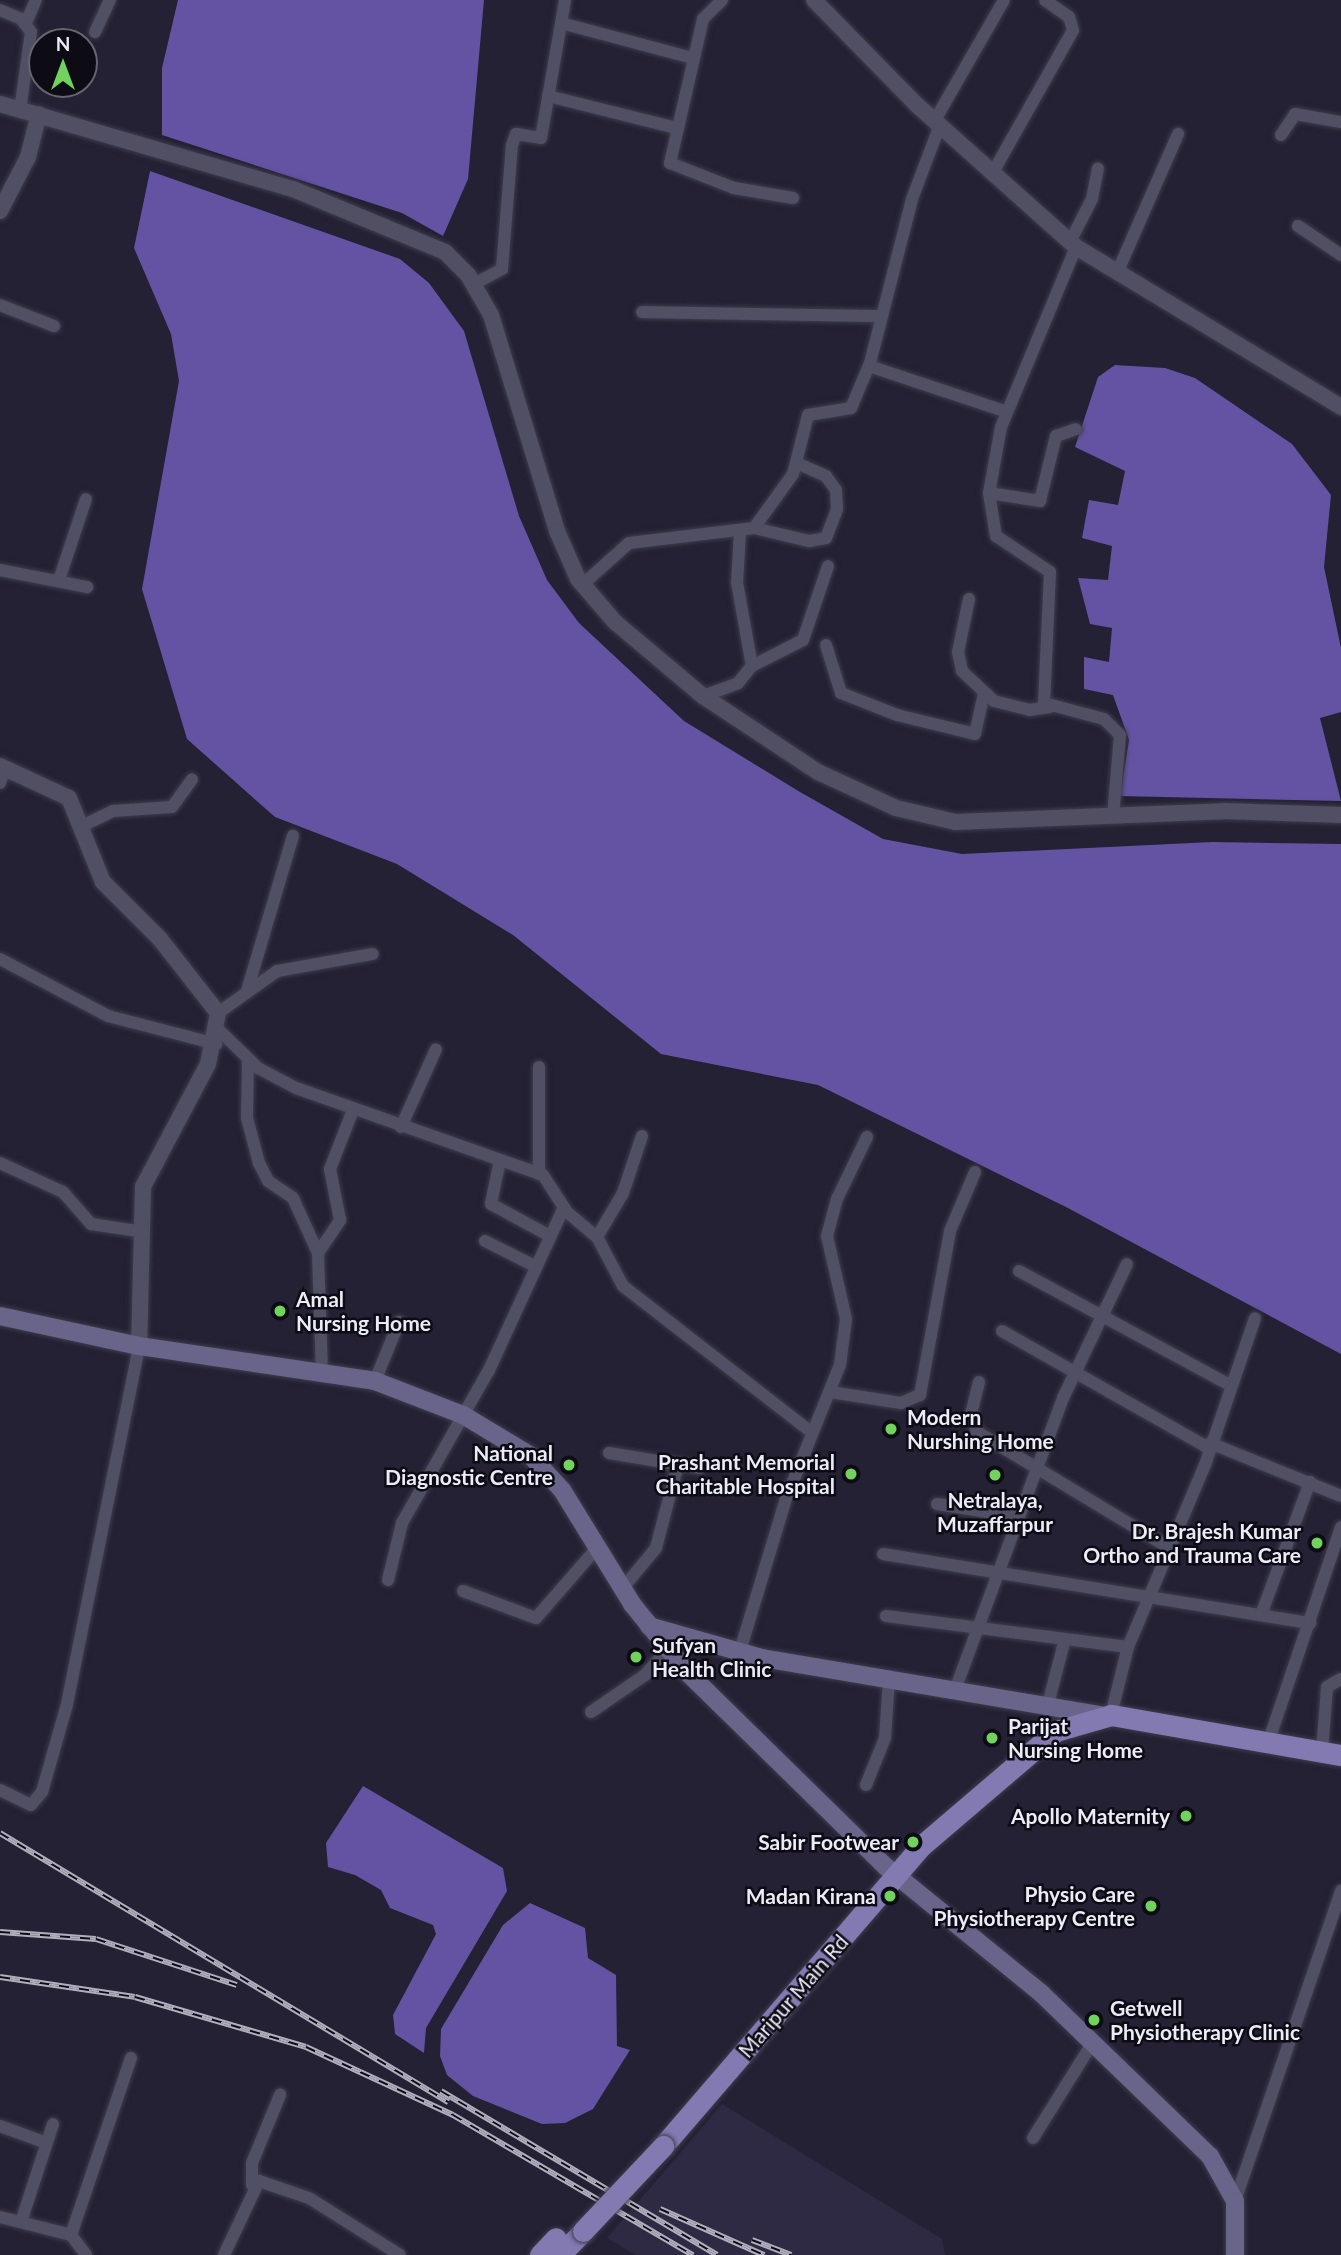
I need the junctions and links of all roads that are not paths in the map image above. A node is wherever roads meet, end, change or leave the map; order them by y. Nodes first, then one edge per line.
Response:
1 (36, 0) edge
2 (110, 0) edge
3 (565, 0) edge
4 (722, 0) edge
5 (1004, 0) edge
6 (1045, 0) edge
7 (819, 2) edge
8 (0, 10) edge
9 (26, 23) junction
10 (561, 23) junction
11 (97, 28) edge
12 (693, 58) junction
13 (548, 96) junction
14 (0, 104) edge
15 (20, 110) junction
16 (39, 114) junction
17 (937, 122) junction
18 (1341, 122) edge
19 (676, 128) junction
20 (1178, 134) dead end
21 (1281, 135) dead end
22 (1098, 169) dead end
23 (992, 174) junction
24 (793, 198) dead end
25 (0, 211) edge
26 (1298, 226) dead end
27 (1073, 244) junction
28 (1341, 255) edge
29 (1117, 273) junction
30 (474, 284) junction
31 (0, 305) edge
32 (642, 312) dead end
33 (882, 316) junction
34 (54, 326) dead end
35 (869, 366) junction
36 (1341, 407) edge
37 (1007, 411) junction
38 (1076, 429) dead end
39 (797, 463) junction
40 (989, 493) junction
41 (86, 499) dead end
42 (754, 528) junction
43 (740, 533) junction
44 (828, 566) dead end
45 (0, 570) edge
46 (60, 577) junction
47 (582, 585) junction
48 (87, 587) dead end
49 (969, 599) dead end
50 (826, 645) dead end
51 (752, 666) junction
52 (984, 693) junction
53 (703, 696) junction
54 (1051, 707) junction
55 (2, 773) edge
56 (192, 779) dead end
57 (1341, 815) edge
58 (1113, 817) junction
59 (82, 827) junction
60 (293, 836) dead end
61 (372, 954) dead end
62 (0, 959) edge
63 (247, 991) junction
64 (217, 1028) junction
65 (436, 1049) dead end
66 (247, 1060) junction
67 (540, 1067) dead end
68 (353, 1110) junction
69 (401, 1127) junction
70 (642, 1136) dead end
71 (867, 1137) dead end
72 (500, 1160) junction
73 (0, 1163) edge
74 (975, 1172) dead end
75 (540, 1174) junction
76 (564, 1207) junction
77 (138, 1231) junction
78 (548, 1235) junction
79 (597, 1237) junction
80 (485, 1241) dead end
81 (318, 1253) junction
82 (1127, 1264) dead end
83 (535, 1266) junction
84 (1018, 1271) dead end
85 (1098, 1313) junction
86 (0, 1316) edge
87 (1255, 1318) dead end
88 (399, 1322) dead end
89 (1002, 1331) dead end
90 (139, 1346) junction
91 (322, 1373) junction
92 (1074, 1373) junction
93 (375, 1381) junction
94 (979, 1382) dead end
95 (1228, 1384) junction
96 (830, 1392) junction
97 (463, 1415) junction
98 (811, 1432) junction
99 (1210, 1445) junction
100 (609, 1453) dead end
101 (678, 1464) junction
102 (700, 1468) dead end
103 (1036, 1469) junction
104 (1310, 1482) junction
105 (1341, 1496) edge
106 (937, 1504) dead end
107 (1017, 1517) junction
108 (1341, 1527) edge
109 (1168, 1547) junction
110 (596, 1549) junction
111 (883, 1554) dead end
112 (997, 1572) junction
113 (388, 1580) dead end
114 (622, 1589) junction
115 (463, 1591) dead end
116 (1150, 1598) junction
117 (1261, 1615) junction
118 (886, 1616) dead end
119 (1310, 1623) junction
120 (649, 1626) junction
121 (978, 1626) junction
122 (1065, 1639) junction
123 (1128, 1647) junction
124 (667, 1650) junction
125 (740, 1651) junction
126 (889, 1679) junction
127 (1341, 1679) edge
128 (955, 1690) junction
129 (1047, 1708) junction
130 (590, 1712) dead end
131 (1111, 1715) junction
132 (1268, 1743) junction
133 (1332, 1753) edge
134 (866, 1784) dead end
135 (0, 1790) edge
136 (895, 1875) junction
137 (1341, 1891) edge
138 (1093, 2042) junction
139 (131, 2058) dead end
140 (280, 2095) dead end
141 (53, 2124) dead end
142 (0, 2126) edge
143 (1032, 2138) dead end
144 (44, 2142) junction
145 (252, 2185) junction
146 (1235, 2201) junction
147 (2, 2218) edge
148 (21, 2222) junction
149 (0, 2232) edge
150 (71, 2235) junction
151 (558, 2247) edge
152 (86, 2255) edge
153 (224, 2255) edge
154 (400, 2255) edge
155 (540, 2255) edge
156 (1235, 2255) edge

1 - 9 street
2 - 11 street
3 - 10 street
4 - 12 street
5 - 17 street
6 - 23 street
7 - 17 street
8 - 9 street
9 - 15 street
10 - 12 street
10 - 13 street
12 - 19 street
13 - 19 street
13 - 30 street
14 - 15 street
15 - 16 street
16 - 25 street
16 - 30 street
17 - 23 street
17 - 33 street
18 - 21 street
19 - 24 street
20 - 29 street
22 - 27 street
23 - 27 street
26 - 28 street
27 - 29 street
27 - 37 street
29 - 36 street
30 - 47 street
31 - 34 street
32 - 33 street
33 - 35 street
35 - 37 street
35 - 39 street
37 - 40 street
38 - 40 street
39 - 42 street
39 - 42 street
40 - 54 street
41 - 46 street
42 - 43 street
43 - 47 street
43 - 51 street
44 - 51 street
45 - 46 street
46 - 48 street
47 - 53 street
49 - 52 street
50 - 52 street
51 - 53 street
52 - 54 street
53 - 58 street
54 - 58 street
55 - 59 street
56 - 59 street
57 - 58 street
59 - 64 street
60 - 63 street
61 - 63 street
62 - 64 street
63 - 64 street
64 - 66 street
64 - 77 street
65 - 69 street
66 - 68 street
66 - 81 street
67 - 75 street
68 - 69 street
68 - 81 street
69 - 72 street
70 - 79 street
71 - 96 street
72 - 75 street
72 - 78 street
73 - 77 street
74 - 96 street
75 - 76 street
76 - 78 street
76 - 79 street
77 - 90 street
78 - 83 street
79 - 98 street
80 - 83 street
81 - 91 street
82 - 85 street
83 - 97 street
84 - 85 street
85 - 92 street
85 - 95 street
86 - 90 main road
87 - 95 street
88 - 93 street
89 - 92 street
90 - 91 main road
90 - 135 street
91 - 93 main road
92 - 99 street
92 - 103 street
93 - 97 main road
94 - 103 street
95 - 99 street
96 - 98 street
97 - 110 main road
97 - 113 street
98 - 125 street
99 - 104 street
99 - 109 street
100 - 101 street
101 - 102 street
101 - 114 street
103 - 107 street
103 - 109 street
104 - 105 street
104 - 117 street
106 - 107 street
107 - 112 street
108 - 119 street
109 - 116 street
110 - 114 main road
110 - 115 street
111 - 112 street
112 - 116 street
112 - 121 street
114 - 120 main road
116 - 117 street
116 - 123 street
117 - 119 street
118 - 121 street
119 - 132 street
120 - 124 main road
120 - 125 main road
121 - 122 street
121 - 128 street
122 - 123 street
122 - 129 street
123 - 131 street
124 - 130 street
124 - 136 main road
125 - 126 main road
126 - 128 main road
126 - 134 street
127 - 133 street
128 - 129 main road
129 - 131 main road
131 - 132 main road
131 - 136 main road, Maripur Main Rd
132 - 133 main road
136 - 138 main road
136 - 151 main road, Maripur Main Rd, bridge
137 - 146 street
138 - 143 street
138 - 146 main road
139 - 150 street
140 - 145 street
141 - 144 street
142 - 144 street
144 - 148 street
145 - 153 street
145 - 154 street
146 - 156 main road
147 - 148 street
147 - 149 street
148 - 150 street
150 - 152 street
151 - 155 main road, Maripur Main Rd

